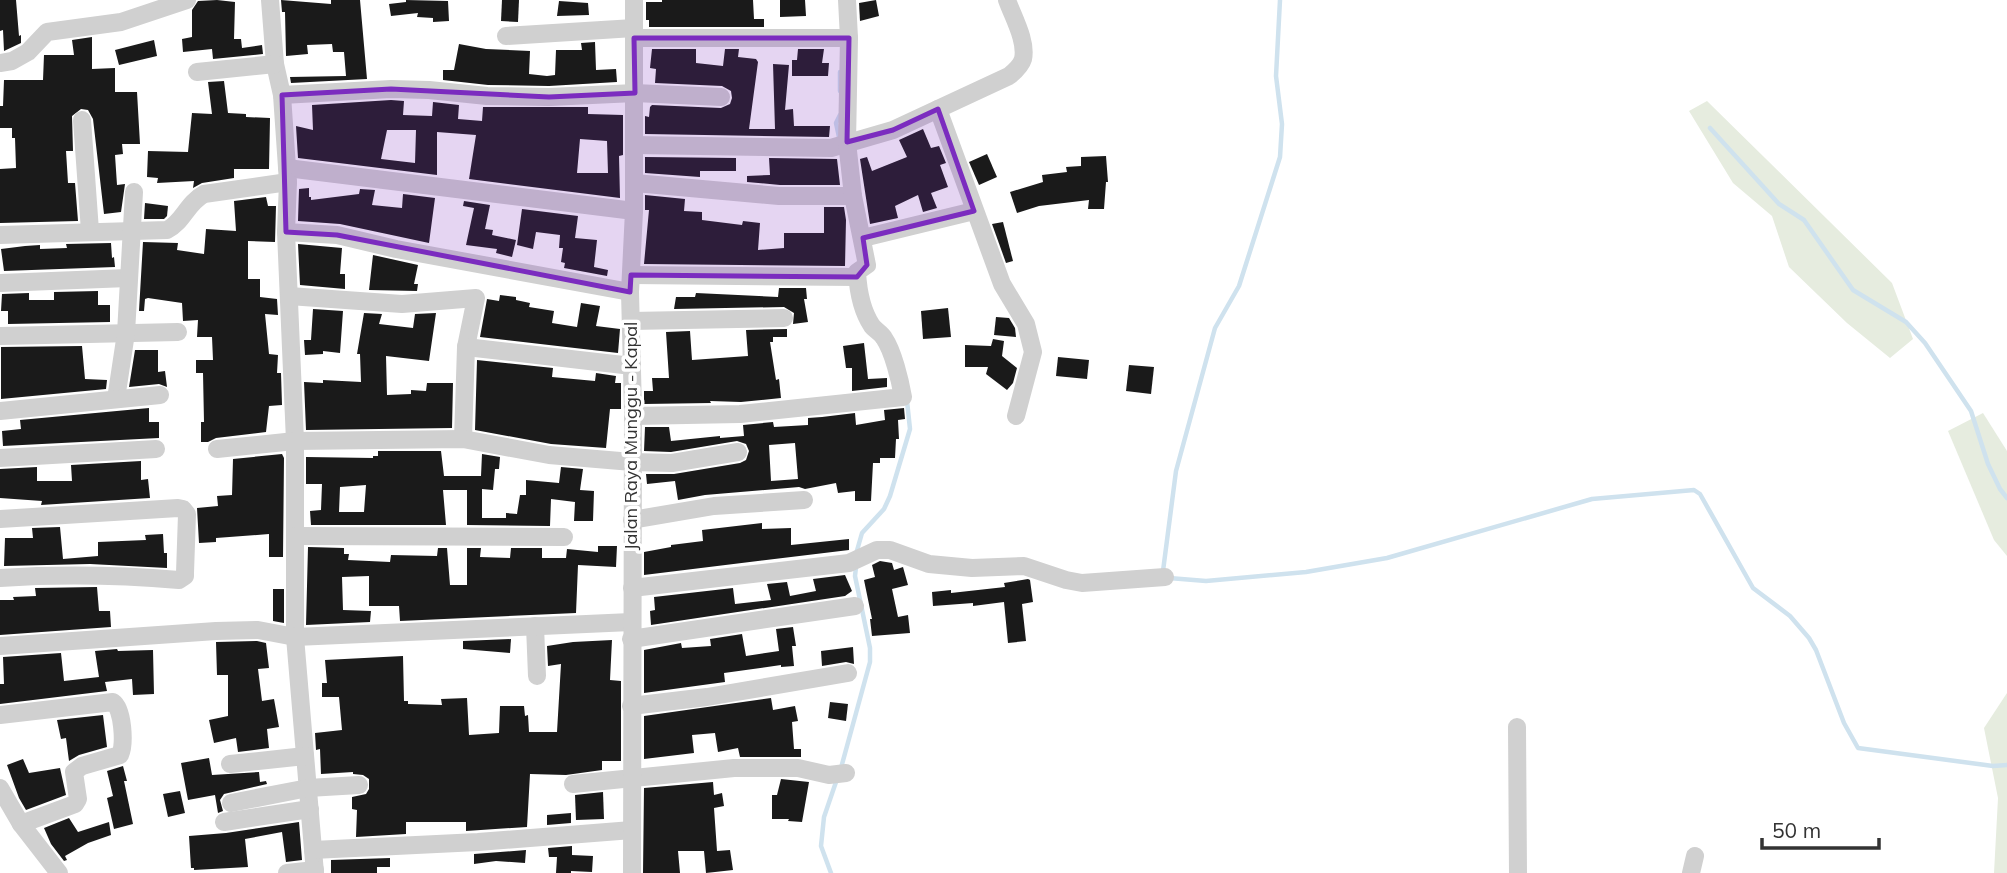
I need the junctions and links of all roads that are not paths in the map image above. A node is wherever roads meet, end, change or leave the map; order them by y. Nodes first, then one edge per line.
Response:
1 (187, 0) edge
2 (270, 0) edge
3 (634, 0) edge
4 (847, 0) edge
5 (1007, 0) edge
6 (151, 5) edge
7 (634, 33) junction
8 (506, 36) dead end
9 (849, 38) junction
10 (0, 63) edge
11 (275, 64) junction
12 (197, 72) dead end
13 (635, 93) junction
14 (282, 95) junction
15 (721, 97) dead end
16 (938, 109) junction
17 (82, 120) dead end
18 (848, 142) junction
19 (635, 145) junction
20 (288, 175) junction
21 (635, 183) junction
22 (134, 192) dead end
23 (853, 196) junction
24 (634, 211) junction
25 (974, 211) junction
26 (133, 230) junction
27 (90, 231) junction
28 (286, 232) junction
29 (0, 235) edge
30 (863, 238) junction
31 (128, 278) junction
32 (857, 278) junction
33 (0, 283) edge
34 (631, 283) junction
35 (289, 296) junction
36 (784, 318) dead end
37 (631, 321) junction
38 (178, 332) dead end
39 (126, 333) junction
40 (0, 336) edge
41 (466, 347) junction
42 (632, 366) junction
43 (160, 395) dead end
44 (116, 399) junction
45 (0, 411) edge
46 (633, 416) junction
47 (1016, 416) dead end
48 (463, 439) junction
49 (295, 441) junction
50 (156, 449) dead end
51 (217, 449) dead end
52 (738, 452) dead end
53 (0, 458) edge
54 (632, 462) junction
55 (804, 500) dead end
56 (0, 519) edge
57 (632, 520) junction
58 (295, 536) junction
59 (564, 537) dead end
60 (1165, 577) dead end
61 (0, 578) edge
62 (632, 588) junction
63 (855, 606) dead end
64 (535, 626) junction
65 (631, 630) junction
66 (295, 637) junction
67 (0, 646) edge
68 (848, 673) dead end
69 (537, 676) dead end
70 (631, 706) junction
71 (0, 715) edge
72 (1517, 727) dead end
73 (305, 756) junction
74 (230, 764) dead end
75 (829, 773) dead end
76 (631, 778) junction
77 (573, 784) dead end
78 (359, 785) dead end
79 (308, 788) junction
80 (2, 794) edge
81 (231, 803) dead end
82 (310, 809) junction
83 (224, 822) dead end
84 (21, 824) junction
85 (632, 830) junction
86 (313, 850) junction
87 (315, 872) edge
88 (59, 873) edge
89 (287, 873) edge
90 (632, 873) edge
91 (1518, 873) edge

1 - 6 street
2 - 11 street
3 - 7 street, Jalan Raya Munggu - Kapal
4 - 9 street
5 - 16 street
6 - 10 street
7 - 8 street
7 - 9 street
7 - 13 street, Jalan Raya Munggu - Kapal
9 - 18 street
11 - 12 street
11 - 14 street
13 - 14 street
13 - 15 street
13 - 19 street, Jalan Raya Munggu - Kapal
14 - 20 street
16 - 18 street
16 - 25 street
17 - 27 street
18 - 19 street
18 - 23 street
19 - 21 street, Jalan Raya Munggu - Kapal
20 - 24 street
20 - 26 street
20 - 28 street
21 - 23 street
21 - 24 street, Jalan Raya Munggu - Kapal
22 - 26 street
23 - 30 street
24 - 34 street, Jalan Raya Munggu - Kapal
25 - 30 street
25 - 47 street
26 - 27 street
26 - 31 street
27 - 29 street
28 - 34 street
28 - 35 street
30 - 32 street
31 - 33 street
31 - 39 street
32 - 34 street
32 - 46 street
34 - 37 street, Jalan Raya Munggu - Kapal
35 - 41 street
35 - 49 street
36 - 37 street
37 - 42 street, Jalan Raya Munggu - Kapal
38 - 39 street
39 - 40 street
39 - 44 street
41 - 42 street
41 - 48 street
42 - 46 street, Jalan Raya Munggu - Kapal
43 - 44 street
44 - 45 street
46 - 54 street, Jalan Raya Munggu - Kapal
48 - 49 street
48 - 54 street
49 - 51 street
49 - 58 street
50 - 53 street
52 - 54 street
54 - 57 street, Jalan Raya Munggu - Kapal
55 - 57 street
56 - 61 street
57 - 62 street, Jalan Raya Munggu - Kapal
58 - 59 street
58 - 66 street
60 - 62 street
62 - 65 street, Jalan Raya Munggu - Kapal
63 - 65 street
64 - 65 street
64 - 66 street
64 - 69 street
65 - 70 street, Jalan Raya Munggu - Kapal
66 - 67 street
66 - 73 street
68 - 70 street
70 - 76 street, Jalan Raya Munggu - Kapal
71 - 84 street
72 - 91 street
73 - 74 street
73 - 79 street
75 - 76 street
76 - 77 street
76 - 85 street, Jalan Raya Munggu - Kapal
78 - 79 street
79 - 81 street
79 - 82 street
80 - 84 street
82 - 83 street
82 - 86 street
84 - 88 street
85 - 86 street
85 - 90 street, Jalan Raya Munggu - Kapal
86 - 87 street
87 - 89 street

